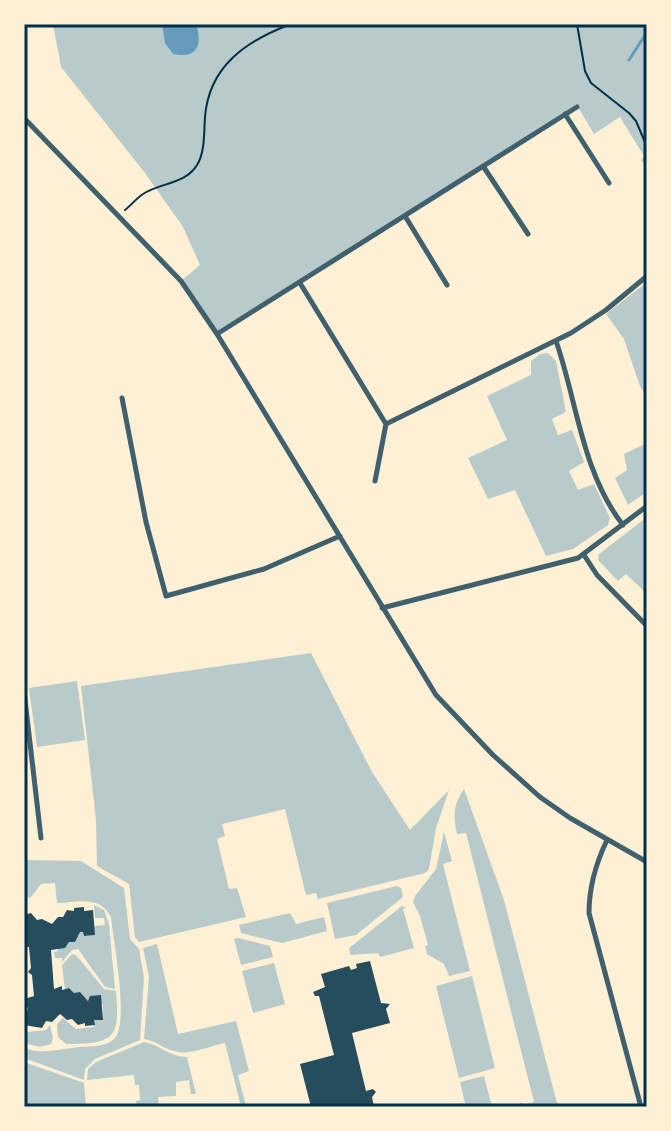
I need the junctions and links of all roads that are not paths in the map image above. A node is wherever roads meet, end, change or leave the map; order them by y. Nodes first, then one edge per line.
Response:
1 (577, 107) dead end
2 (565, 114) junction
3 (24, 118) edge
4 (483, 166) junction
5 (609, 183) dead end
6 (405, 216) junction
7 (528, 234) dead end
8 (647, 276) edge
9 (300, 283) junction
10 (447, 285) dead end
11 (217, 334) junction
12 (556, 341) junction
13 (122, 398) dead end
14 (386, 424) junction
15 (375, 481) dead end
16 (647, 506) edge
17 (623, 525) junction
18 (340, 536) junction
19 (584, 555) junction
20 (382, 608) junction
21 (647, 626) edge
22 (24, 691) edge
23 (41, 838) dead end
24 (607, 840) junction
25 (647, 862) edge
26 (641, 1107) edge

1 - 2 street
2 - 4 street
2 - 5 street
3 - 11 street
4 - 6 street
4 - 7 street
6 - 9 street
6 - 10 street
8 - 12 street
9 - 11 street
9 - 14 street
11 - 18 street
12 - 14 street
12 - 17 street
13 - 18 street
14 - 15 street
16 - 17 street
17 - 19 street
18 - 20 street
19 - 20 street
19 - 21 street
20 - 24 street
22 - 23 street
24 - 25 street
24 - 26 street

